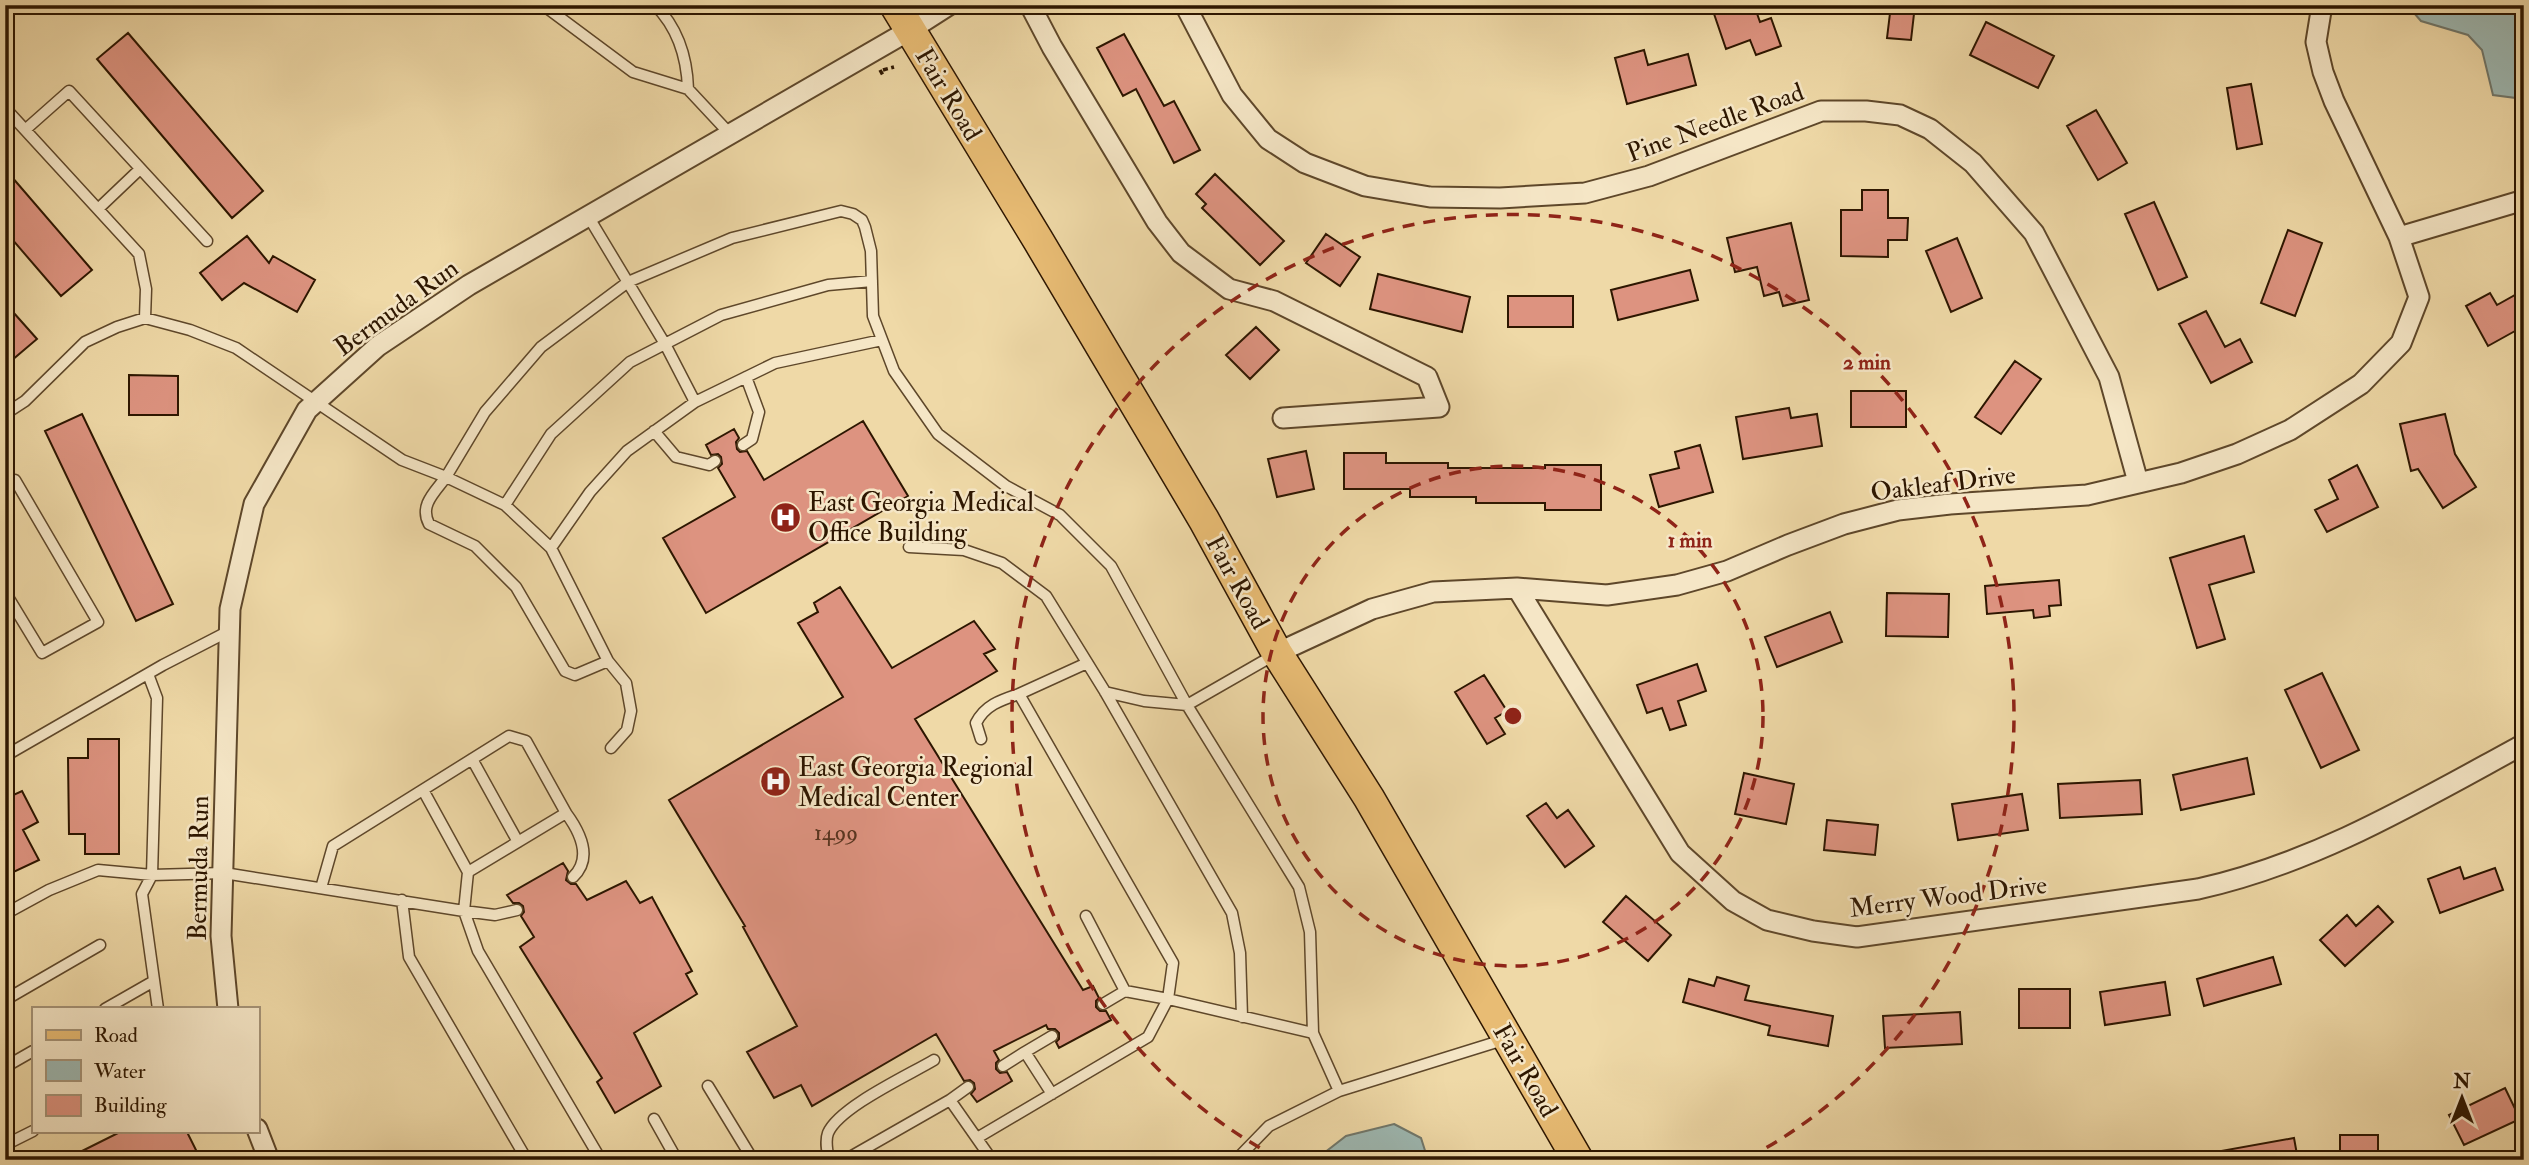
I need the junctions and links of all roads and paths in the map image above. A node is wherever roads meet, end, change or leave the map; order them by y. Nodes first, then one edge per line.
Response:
1 (543, 5) edge
2 (655, 5) edge
3 (949, 5) edge
4 (1030, 5) edge
5 (1185, 5) edge
6 (2325, 5) edge
7 (902, 18) edge
8 (894, 67) dead end
9 (881, 71) dead end
10 (688, 89) junction
11 (5, 108) edge
12 (25, 130) junction
13 (730, 134) junction
14 (140, 169) junction
15 (2524, 200) edge
16 (98, 209) junction
17 (588, 216) junction
18 (2399, 237) junction
19 (206, 241) dead end
20 (872, 281) junction
21 (628, 282) junction
22 (145, 318) junction
23 (882, 340) junction
24 (665, 344) junction
25 (746, 377) junction
26 (695, 401) junction
27 (315, 402) junction
28 (5, 414) edge
29 (1283, 418) dead end
30 (654, 431) junction
31 (743, 444) dead end
32 (715, 461) dead end
33 (446, 477) junction
34 (2138, 482) junction
35 (5, 486) edge
36 (505, 505) junction
37 (909, 547) dead end
38 (551, 548) junction
39 (1517, 588) junction
40 (5, 592) edge
41 (229, 631) junction
42 (1278, 653) junction
43 (608, 661) junction
44 (1087, 663) junction
45 (148, 674) junction
46 (1105, 692) junction
47 (1019, 694) junction
48 (1187, 705) junction
49 (981, 738) dead end
50 (2524, 744) edge
51 (611, 748) dead end
52 (5, 756) edge
53 (472, 759) junction
54 (423, 790) junction
55 (566, 813) junction
56 (518, 842) junction
57 (468, 872) junction
58 (224, 873) junction
59 (152, 875) junction
60 (573, 877) dead end
61 (321, 888) junction
62 (402, 900) junction
63 (517, 910) dead end
64 (464, 911) junction
65 (5, 914) edge
66 (1086, 916) dead end
67 (100, 946) dead end
68 (154, 981) junction
69 (1125, 991) junction
70 (1168, 999) junction
71 (5, 1000) edge
72 (1103, 1004) dead end
73 (109, 1007) edge
74 (158, 1007) edge
75 (228, 1007) edge
76 (1242, 1017) junction
77 (1313, 1033) junction
78 (1052, 1036) dead end
79 (1508, 1038) junction
80 (32, 1052) edge
81 (1026, 1052) junction
82 (934, 1060) dead end
83 (1003, 1066) dead end
84 (5, 1067) edge
85 (708, 1086) dead end
86 (968, 1087) dead end
87 (1339, 1091) junction
88 (1052, 1094) junction
89 (950, 1100) junction
90 (653, 1119) dead end
91 (1556, 1123) junction
92 (32, 1132) edge
93 (259, 1134) edge
94 (977, 1138) junction
95 (5, 1145) edge
96 (270, 1160) edge
97 (527, 1160) edge
98 (601, 1160) edge
99 (677, 1160) edge
100 (753, 1160) edge
101 (829, 1160) edge
102 (845, 1160) edge
103 (992, 1160) edge
104 (1236, 1160) edge
105 (1557, 1160) edge
106 (1578, 1160) edge

1 - 10 lane
2 - 10 lane
3 - 7 street, Bermuda Run
4 - 29 street
5 - 34 street, Pine Needle Road
6 - 18 street, Oakleaf Drive
7 - 13 street, Bermuda Run
7 - 42 main road, Fair Road
8 - 9 path
10 - 13 lane
11 - 12 lane
12 - 14 lane
12 - 16 lane
13 - 17 street, Bermuda Run
14 - 16 lane
14 - 19 lane
15 - 18 street
16 - 22 lane
17 - 21 lane
17 - 27 street, Bermuda Run
18 - 34 street, Oakleaf Drive
20 - 21 lane
20 - 23 lane
20 - 24 lane
21 - 24 lane
21 - 33 lane
22 - 27 lane
22 - 28 lane
23 - 25 lane
23 - 48 lane
24 - 26 lane
24 - 36 lane
25 - 26 lane
25 - 31 lane
26 - 30 lane
27 - 33 lane
27 - 41 street, Bermuda Run
30 - 32 lane
30 - 38 lane
33 - 36 lane
33 - 43 lane
34 - 39 street, Oakleaf Drive
35 - 40 lane
36 - 38 lane
37 - 44 lane
38 - 43 lane
39 - 42 street, Oakleaf Drive
39 - 50 street, Merry Wood Drive
41 - 45 lane
41 - 58 street, Bermuda Run
42 - 48 lane
42 - 79 main road, Fair Road
43 - 51 lane
44 - 46 lane
44 - 47 lane
45 - 52 lane
45 - 59 lane
46 - 48 lane
46 - 76 lane
47 - 49 lane
47 - 70 lane
48 - 77 lane
53 - 54 lane
53 - 55 lane
53 - 56 lane
54 - 57 lane
54 - 61 lane
55 - 56 lane
55 - 60 lane
56 - 57 lane
57 - 64 lane
58 - 59 lane
58 - 61 lane
58 - 75 street, Bermuda Run
59 - 65 lane
59 - 68 lane
61 - 62 lane
62 - 64 lane
62 - 97 lane
63 - 64 lane
64 - 98 lane
66 - 69 lane
67 - 71 lane
68 - 73 lane
68 - 74 lane
69 - 70 lane
69 - 72 lane
70 - 76 lane
70 - 88 lane
76 - 77 lane
77 - 87 lane
78 - 81 lane
79 - 87 lane
79 - 91 main road, Fair Road
80 - 84 lane
81 - 83 lane
81 - 88 lane
82 - 101 lane
85 - 100 lane
86 - 89 lane
87 - 104 lane
88 - 94 lane
89 - 94 lane
89 - 102 lane
90 - 99 lane
91 - 105 main road
91 - 106 main road, Fair Road
92 - 95 lane
93 - 96 street
94 - 103 lane

